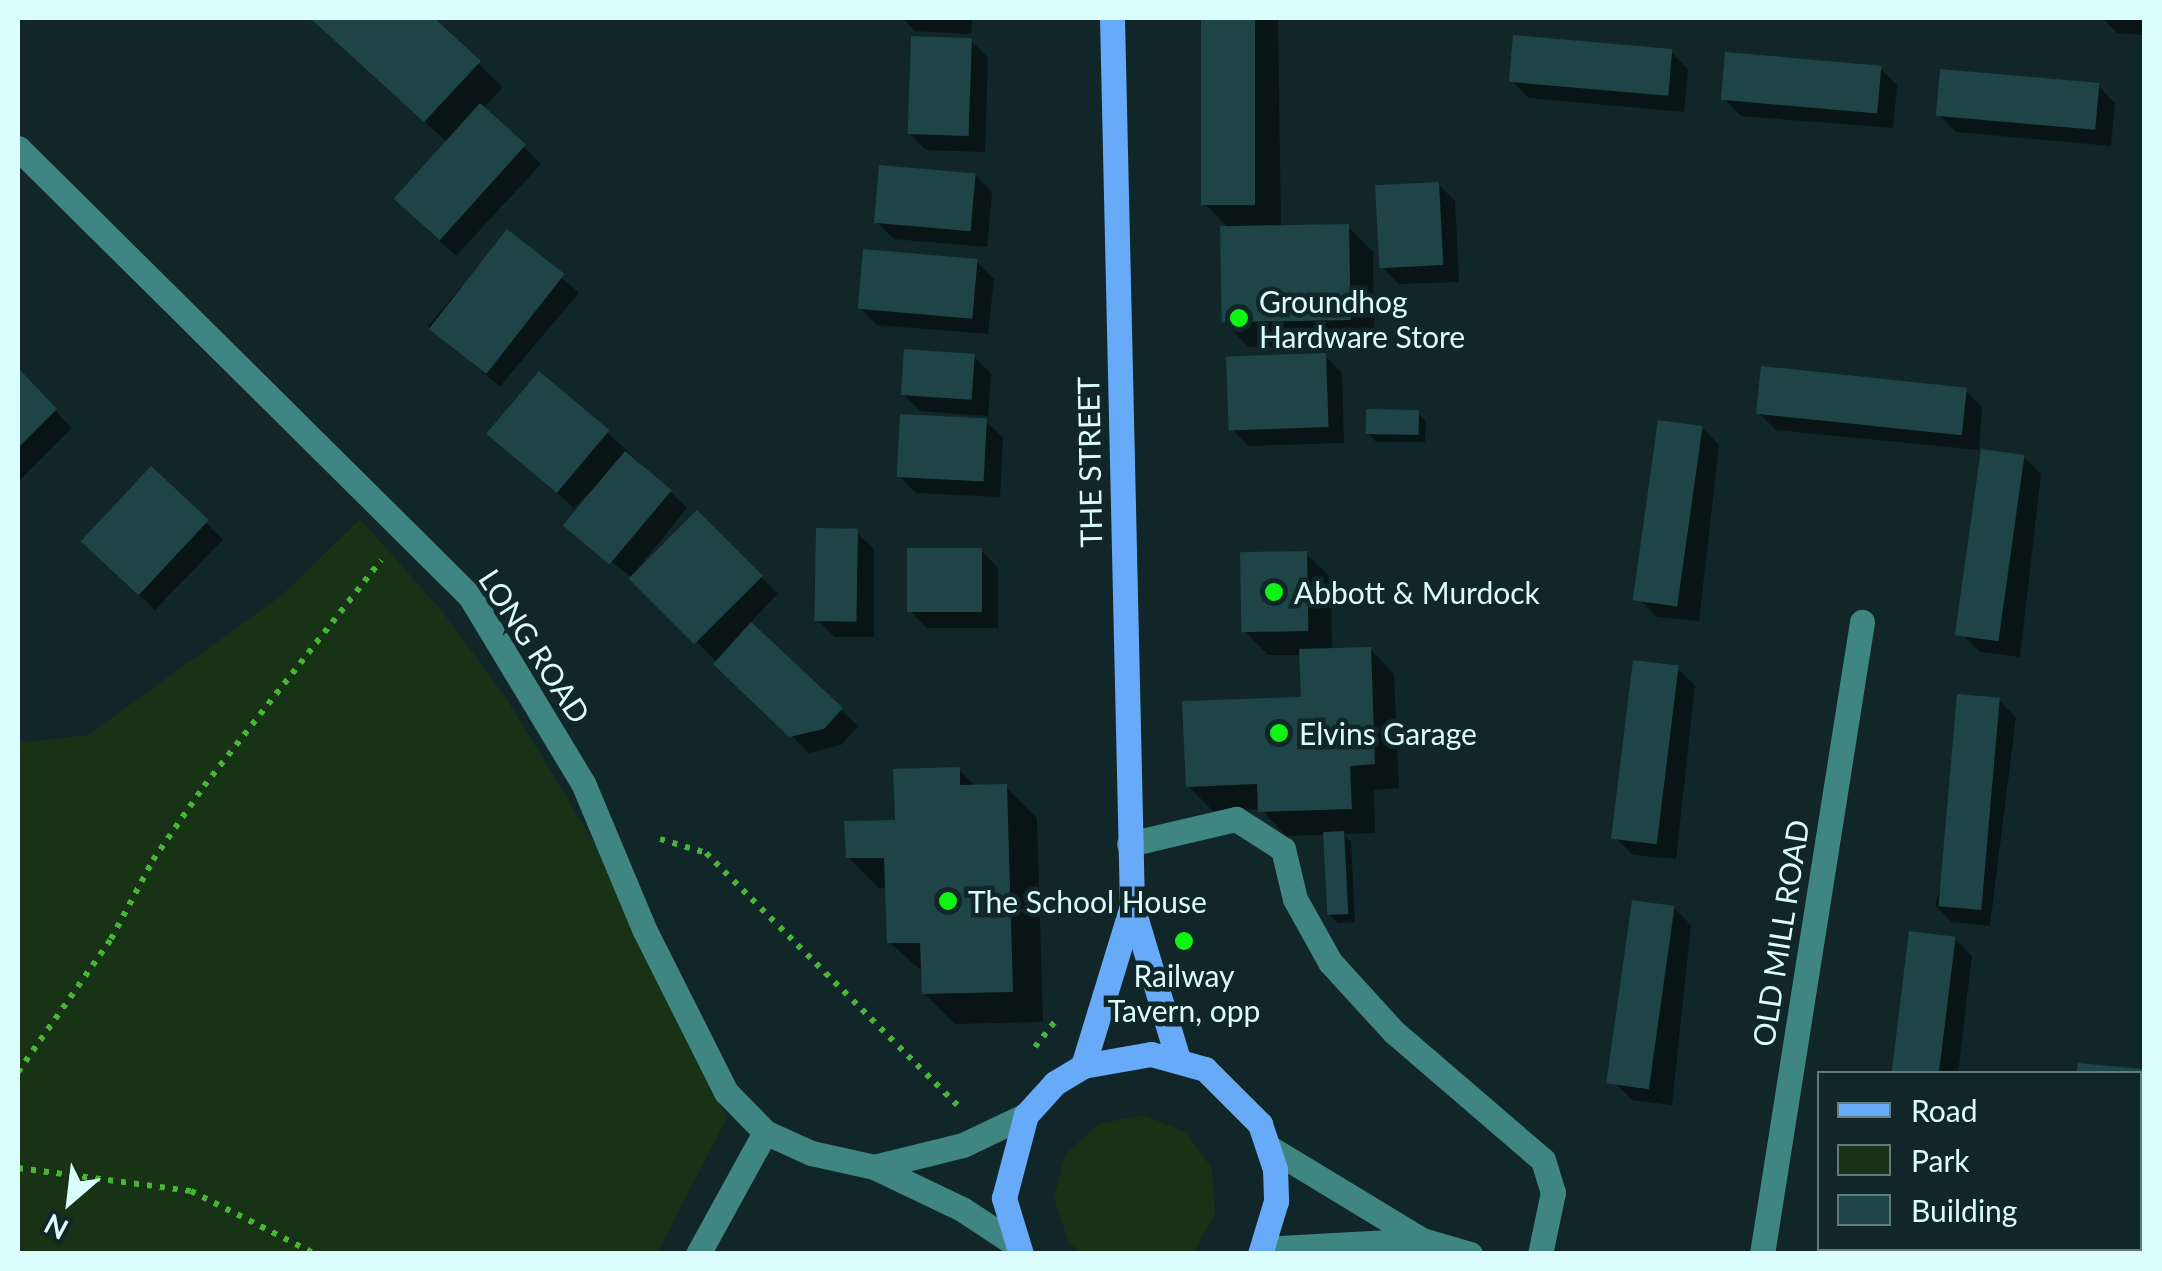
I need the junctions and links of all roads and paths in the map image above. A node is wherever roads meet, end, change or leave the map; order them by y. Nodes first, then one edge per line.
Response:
1 (1112, 18) edge
2 (18, 148) edge
3 (389, 552) dead end
4 (1862, 622) dead end
5 (660, 838) dead end
6 (1129, 844) junction
7 (1132, 906) junction
8 (1178, 1058) junction
9 (1083, 1066) junction
10 (18, 1072) edge
11 (965, 1113) dead end
12 (1026, 1115) junction
13 (765, 1132) junction
14 (1270, 1148) junction
15 (874, 1167) junction
16 (18, 1168) edge
17 (1422, 1240) junction
18 (1018, 1249) edge
19 (1261, 1251) edge
20 (314, 1254) edge
21 (698, 1254) edge
22 (1470, 1254) edge
23 (1540, 1254) edge
24 (1762, 1254) edge

1 - 6 main road, THE STREET
2 - 13 street, LONG ROAD
3 - 10 path
4 - 24 street, OLD MILL ROAD
5 - 11 path
6 - 7 main road, THE STREET
6 - 23 street
7 - 8 main road, THE STREET
7 - 9 main road, THE STREET
8 - 9 main road
8 - 14 main road
9 - 12 main road
12 - 15 street, LONG ROAD
12 - 18 main road
13 - 15 street, LONG ROAD
13 - 21 street
14 - 17 street
14 - 19 main road
15 - 18 street, LONG ROAD
16 - 20 path
17 - 19 street
17 - 22 street

